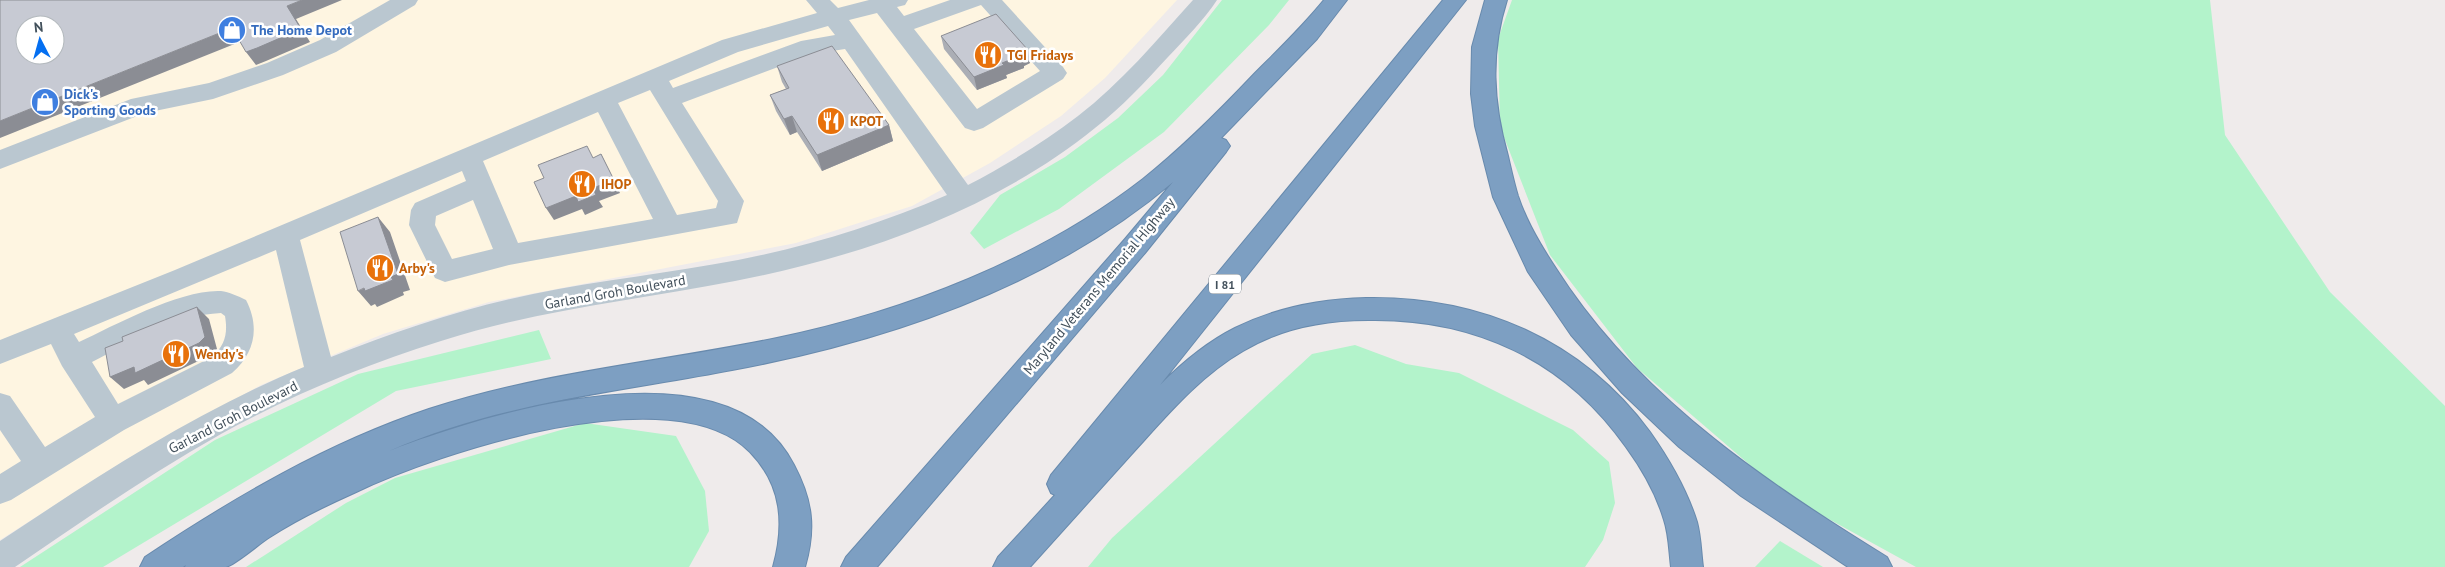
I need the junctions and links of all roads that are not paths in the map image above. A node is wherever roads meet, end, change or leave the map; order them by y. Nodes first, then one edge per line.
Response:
1 (407, 0) edge
2 (817, 0) edge
3 (973, 0) edge
4 (989, 0) edge
5 (1206, 0) edge
6 (1455, 0) edge
7 (1496, 0) edge
8 (889, 2) edge
9 (1329, 10) edge
10 (835, 18) junction
11 (900, 26) junction
12 (851, 40) junction
13 (654, 77) junction
14 (603, 99) junction
15 (668, 100) junction
16 (469, 157) junction
17 (0, 160) edge
18 (480, 186) junction
19 (964, 199) junction
20 (670, 226) junction
21 (286, 236) junction
22 (509, 255) junction
23 (58, 330) junction
24 (0, 352) edge
25 (72, 358) junction
26 (320, 372) junction
27 (0, 405) edge
28 (113, 421) junction
29 (0, 432) edge
30 (35, 457) junction
31 (0, 490) edge
32 (0, 559) edge
33 (156, 567) edge
34 (202, 567) edge
35 (789, 567) edge
36 (857, 567) edge
37 (995, 567) edge
38 (1009, 567) edge
39 (1687, 567) edge
40 (1876, 567) edge

1 - 17 street
2 - 10 street
3 - 11 street
4 - 11 street
5 - 19 street, Garland Groh Boulevard
6 - 37 highway, I 81
7 - 40 highway
8 - 10 street
8 - 11 street
9 - 33 highway
9 - 36 highway, Maryland Veterans Memorial Highway
10 - 12 street
10 - 13 street
12 - 15 street
12 - 19 street
13 - 14 street
13 - 15 street
14 - 16 street
14 - 20 street
15 - 20 street
16 - 18 street
16 - 21 street
18 - 22 street
18 - 22 street
19 - 26 street, Garland Groh Boulevard
20 - 22 street
21 - 23 street
21 - 26 street
23 - 24 street
23 - 25 street
25 - 28 street
25 - 28 street
26 - 32 street, Garland Groh Boulevard
27 - 30 street
28 - 30 street
29 - 30 street
30 - 31 street
34 - 35 highway
38 - 39 highway

